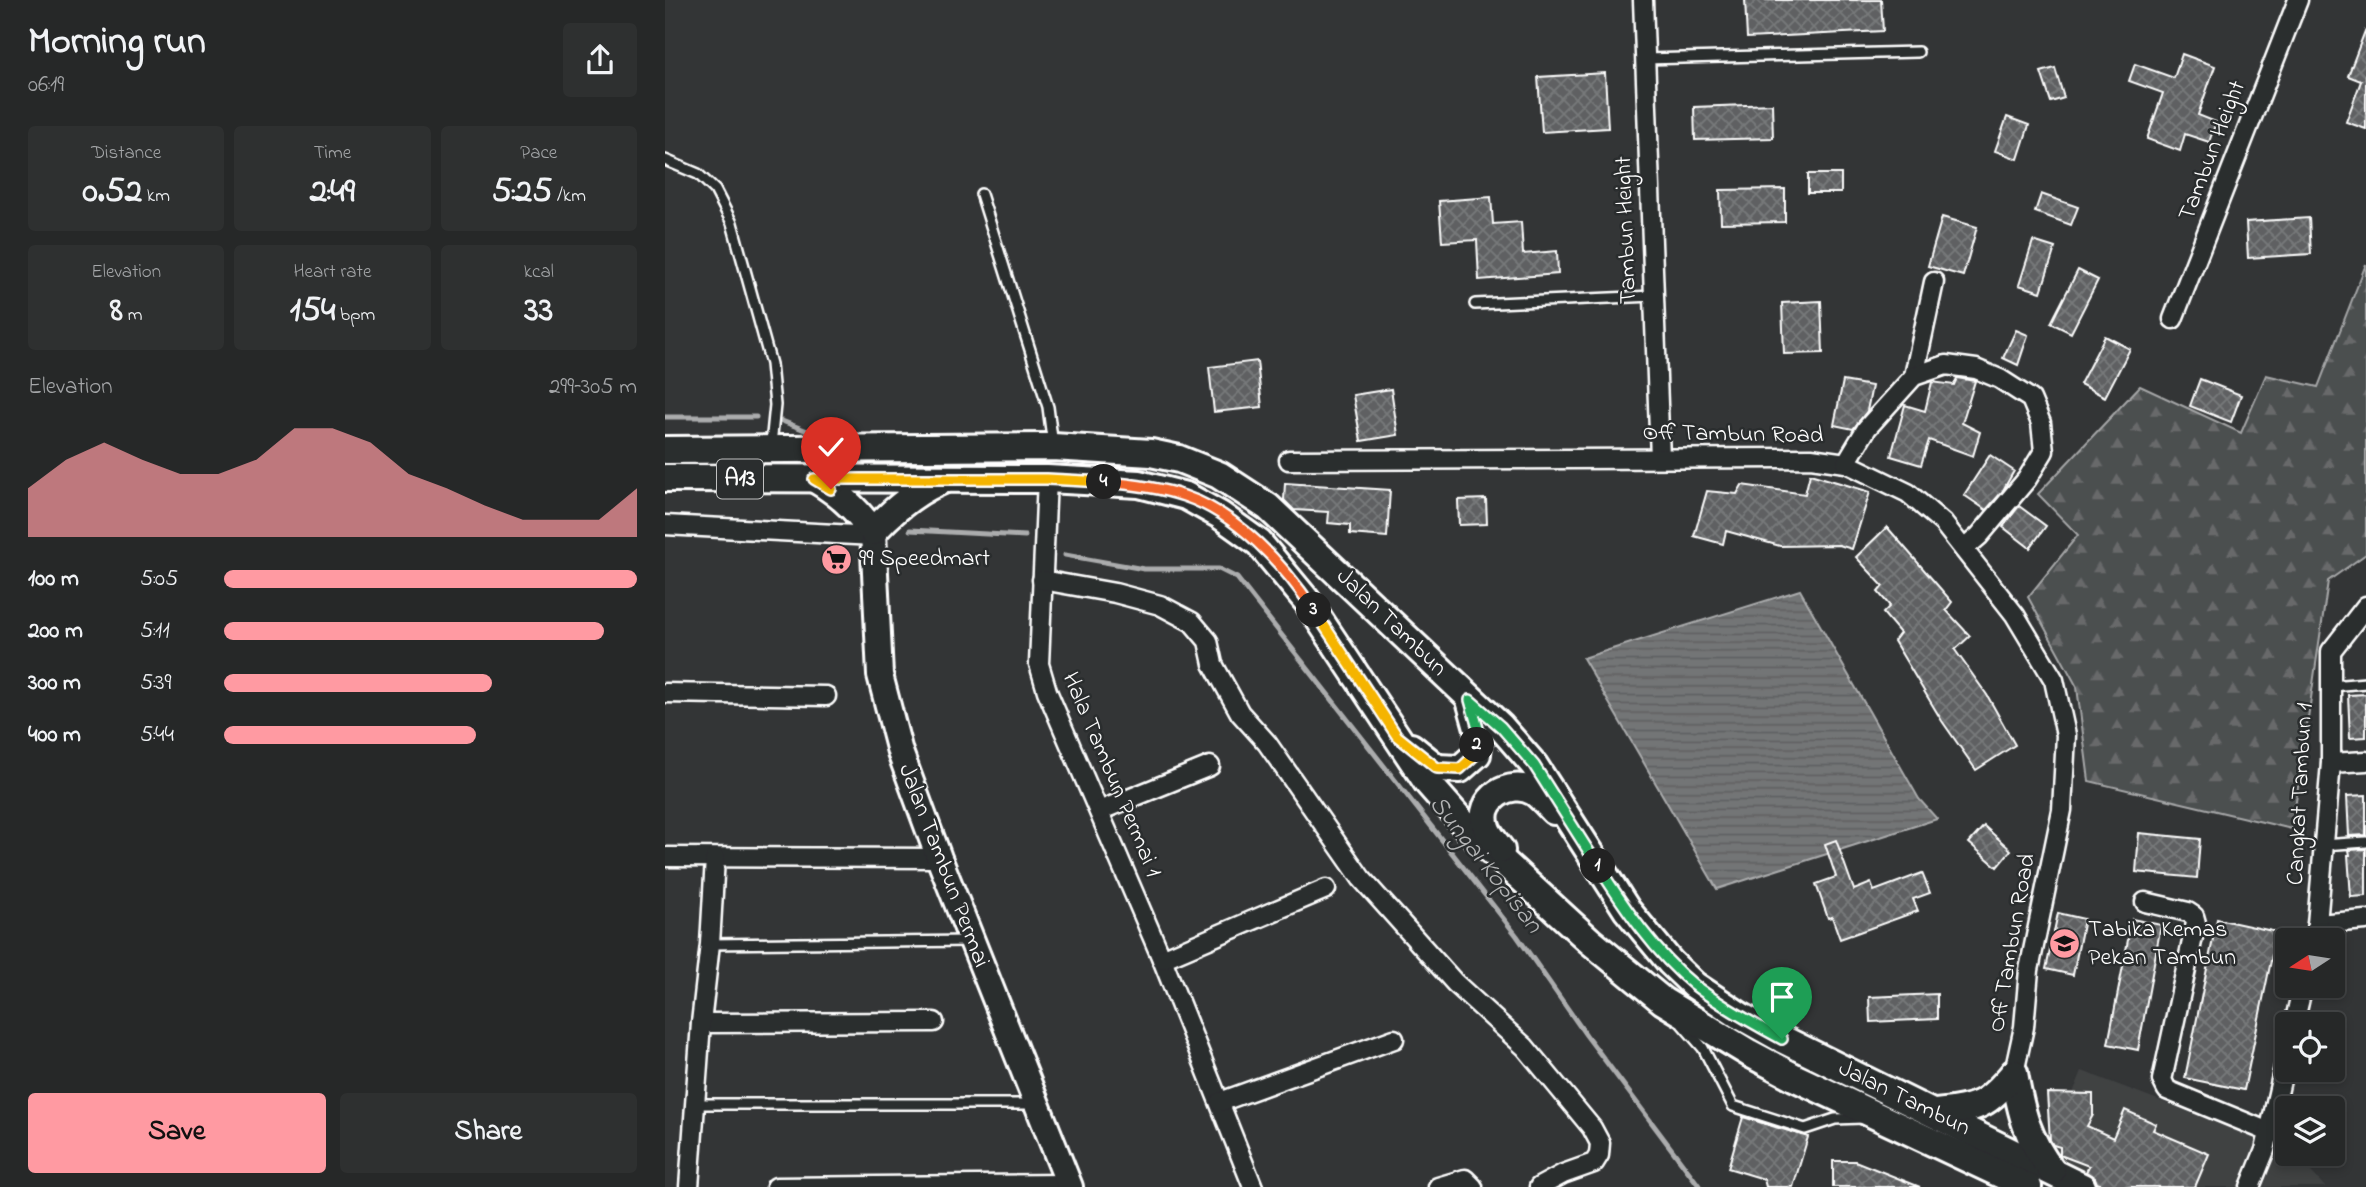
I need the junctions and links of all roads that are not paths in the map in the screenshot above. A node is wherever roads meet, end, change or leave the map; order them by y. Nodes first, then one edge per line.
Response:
1 (1643, 0) edge
2 (2298, 0) edge
3 (1918, 52) dead end
4 (1645, 59) junction
5 (665, 160) edge
6 (981, 194) dead end
7 (1934, 282) dead end
8 (1654, 296) junction
9 (1475, 304) dead end
10 (2173, 319) dead end
11 (1914, 376) junction
12 (1053, 447) junction
13 (665, 450) edge
14 (771, 450) junction
15 (1660, 457) junction
16 (1289, 460) dead end
17 (1846, 463) junction
18 (665, 478) edge
19 (814, 479) junction
20 (1047, 479) junction
21 (942, 480) junction
22 (665, 525) edge
23 (874, 534) junction
24 (1964, 549) junction
25 (1042, 580) junction
26 (2366, 606) edge
27 (2366, 683) edge
28 (2331, 686) junction
29 (665, 693) edge
30 (826, 696) dead end
31 (1470, 700) junction
32 (1397, 736) junction
33 (2366, 761) edge
34 (2331, 763) junction
35 (1210, 766) dead end
36 (1099, 811) junction
37 (1572, 827) junction
38 (2366, 842) edge
39 (2323, 845) junction
40 (665, 857) edge
41 (715, 858) junction
42 (939, 858) junction
43 (1523, 879) junction
44 (1326, 889) dead end
45 (2145, 902) dead end
46 (2366, 920) edge
47 (2315, 928) edge
48 (2332, 928) edge
49 (972, 941) junction
50 (710, 944) junction
51 (1162, 959) junction
52 (1663, 1001) junction
53 (934, 1022) dead end
54 (701, 1023) junction
55 (1394, 1039) dead end
56 (2014, 1073) junction
57 (2281, 1082) edge
58 (1220, 1102) junction
59 (695, 1104) junction
60 (1038, 1104) junction
61 (1936, 1113) junction
62 (1881, 1117) junction
63 (2269, 1132) junction
64 (2052, 1171) junction
65 (1069, 1186) edge
66 (689, 1187) edge
67 (776, 1187) edge
68 (1253, 1187) edge
69 (1438, 1187) edge
70 (1473, 1187) edge
71 (1539, 1187) edge
72 (2028, 1187) edge
73 (2082, 1187) edge
74 (2250, 1187) edge

1 - 4 street, Tambun Height
2 - 10 street, Tambun Height
3 - 4 lane
4 - 8 street, Tambun Height
5 - 14 lane
6 - 12 lane
7 - 11 street
8 - 9 lane
8 - 15 street, Tambun Height
11 - 17 street
11 - 24 street
12 - 14 main road, Jalan Tambun
12 - 31 main road, Jalan Tambun
13 - 14 main road, Jalan Tambun / A13
15 - 16 street, Off Tambun Road
15 - 17 street, Off Tambun Road
17 - 24 street, Off Tambun Road
18 - 19 main road, Jalan Tambun / A13
19 - 21 main road, Jalan Tambun / A13
19 - 23 main road
20 - 21 main road, Jalan Tambun / A13
20 - 25 street, Hala Tambun Permai 1
20 - 32 main road, Jalan Tambun / A13
21 - 23 main road
22 - 23 street
23 - 42 street, Jalan Tambun Permai
24 - 56 street, Off Tambun Road
25 - 36 street, Hala Tambun Permai 1
25 - 71 street
26 - 28 street, Cangkat Tambun 1
27 - 28 lane
28 - 34 street, Cangkat Tambun 1
29 - 30 street
31 - 32 main road
31 - 37 main road, Jalan Tambun
32 - 43 main road, Jalan Tambun / A13
33 - 34 street
34 - 39 street, Cangkat Tambun 1
35 - 36 street
36 - 51 street, Hala Tambun Permai 1
37 - 43 main road
37 - 61 main road, Jalan Tambun
38 - 39 lane
39 - 47 street, Cangkat Tambun 1
40 - 41 street
41 - 42 street
41 - 50 street
42 - 49 street, Jalan Tambun Permai
43 - 52 main road, Jalan Tambun / A13
44 - 51 street
45 - 63 street
46 - 48 street
49 - 50 lane
49 - 60 street, Jalan Tambun Permai
50 - 54 street
51 - 58 street, Hala Tambun Permai 1
52 - 62 main road, Jalan Tambun / A13
52 - 62 lane
53 - 54 street
54 - 59 street
55 - 58 street
56 - 61 main road
56 - 64 main road
57 - 63 street
58 - 68 street, Hala Tambun Permai 1
59 - 60 lane
59 - 66 street
60 - 65 street, Jalan Tambun Permai
61 - 64 main road, Jalan Tambun
62 - 72 main road, Jalan Tambun / A13
63 - 74 street
64 - 73 main road, Jalan Tambun
65 - 67 street
69 - 70 street

